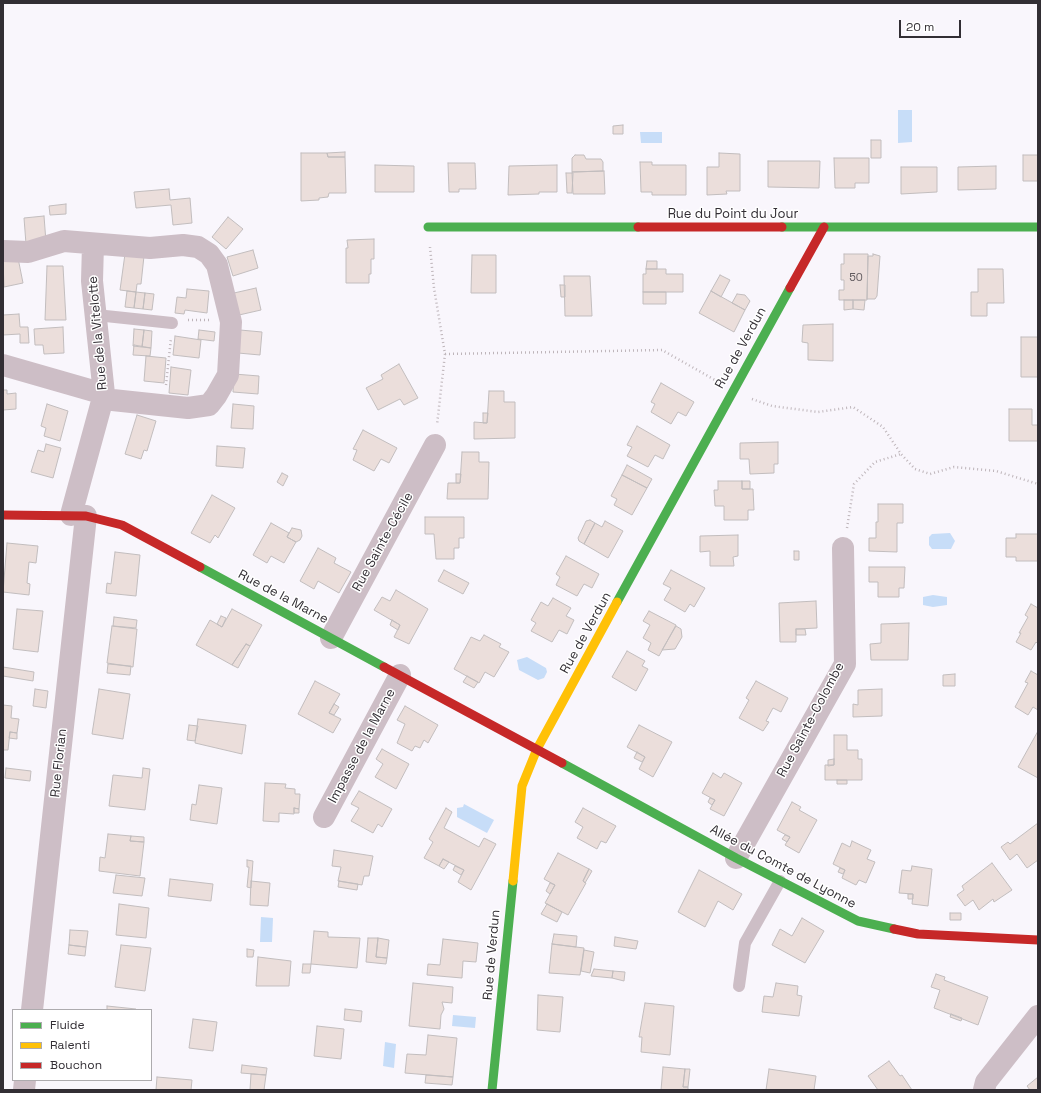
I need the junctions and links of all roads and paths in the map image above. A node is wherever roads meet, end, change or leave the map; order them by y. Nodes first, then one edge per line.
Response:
1 (428, 227) joint
2 (824, 227) junction
3 (1038, 227) edge
4 (93, 244) junction
5 (3, 250) edge
6 (96, 315) junction
7 (231, 322) junction
8 (172, 323) junction
9 (445, 354) junction
10 (3, 365) edge
11 (717, 382) dead end
12 (104, 396) junction
13 (750, 398) dead end
14 (165, 406) junction
15 (435, 446) joint
16 (901, 454) junction
17 (1038, 484) edge
18 (3, 515) edge
19 (79, 516) junction
20 (843, 548) joint
21 (331, 638) junction
22 (400, 675) junction
23 (537, 749) junction
24 (324, 817) dead end
25 (736, 858) junction
26 (780, 881) junction
27 (1038, 940) edge
28 (739, 986) dead end
29 (32, 1009) edge
30 (1038, 1016) edge
31 (492, 1090) edge
32 (984, 1090) edge

1 - 2 street, Rue du Point du Jour
1 - 9 path
2 - 3 street, Rue du Point du Jour
2 - 23 street, Rue de Verdun
4 - 5 street
4 - 6 street, Rue de la Vitelotte
4 - 7 street
6 - 8 lane
6 - 12 street, Rue de la Vitelotte
7 - 8 path
7 - 14 street
8 - 14 path
9 - 11 path
9 - 15 path
10 - 12 street
12 - 14 street
12 - 19 street, Rue de la Vitelotte
13 - 16 path
15 - 21 street, Rue Sainte-Cécile
16 - 17 path
16 - 20 path
18 - 19 street, Rue de la Marne
19 - 21 street, Rue de la Marne
19 - 29 street, Rue Florian
20 - 25 street, Rue Sainte-Colombe
21 - 22 street, Rue de la Marne
22 - 23 street, Rue de la Marne
22 - 24 street, Impasse de la Marne
23 - 25 street, Allée du Comte de Lyonne
23 - 31 street, Rue de Verdun
25 - 26 street, Allée du Comte de Lyonne
26 - 27 street, Allée du Comte de Lyonne
26 - 28 lane
30 - 32 street

